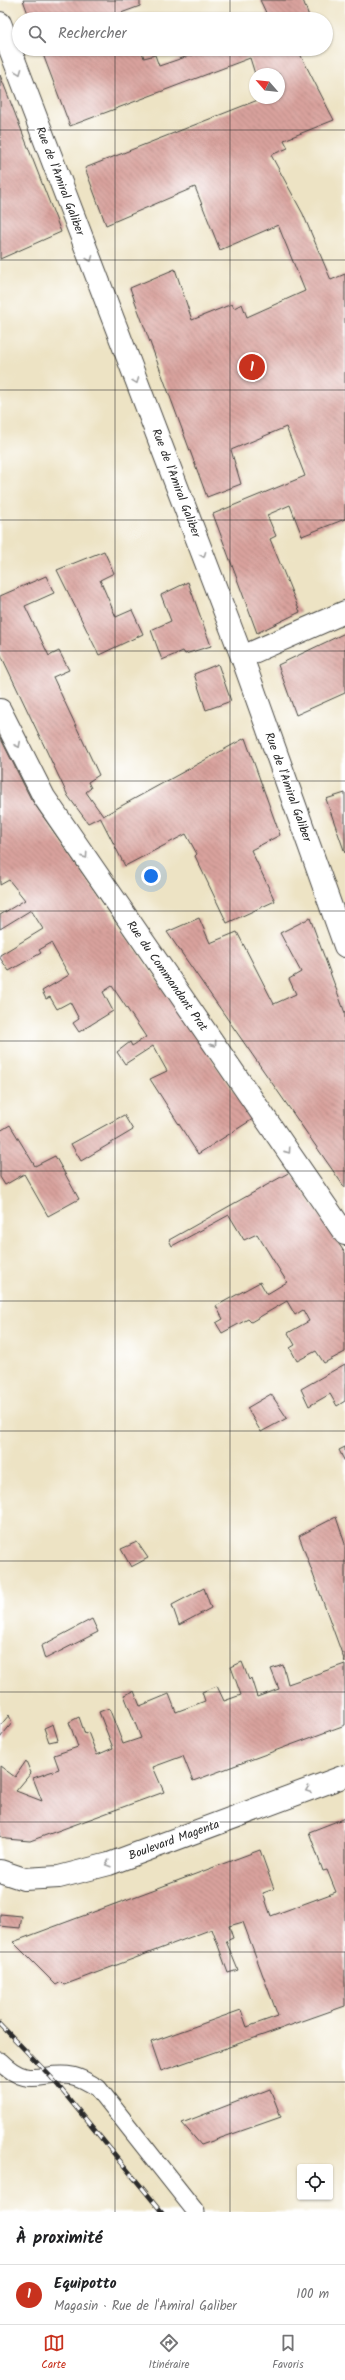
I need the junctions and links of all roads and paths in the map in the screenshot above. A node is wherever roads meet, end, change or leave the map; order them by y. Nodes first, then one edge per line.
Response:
1 (0, 23) edge
2 (12, 54) edge
3 (13, 56) edge
4 (345, 612) edge
5 (242, 657) junction
6 (0, 710) edge
7 (345, 946) edge
8 (345, 1234) edge
9 (345, 1776) edge
10 (0, 1871) edge
11 (0, 2061) edge
12 (196, 2212) edge

1 -> 2 street, Rue de l'Amiral Galiber
3 -> 5 street, Rue de l'Amiral Galiber
4 - 5 street
5 - 7 street, Rue de l'Amiral Galiber
6 -> 8 street, Rue du Commandant Prat
9 -> 10 street, Boulevard Magenta
11 - 12 lane

